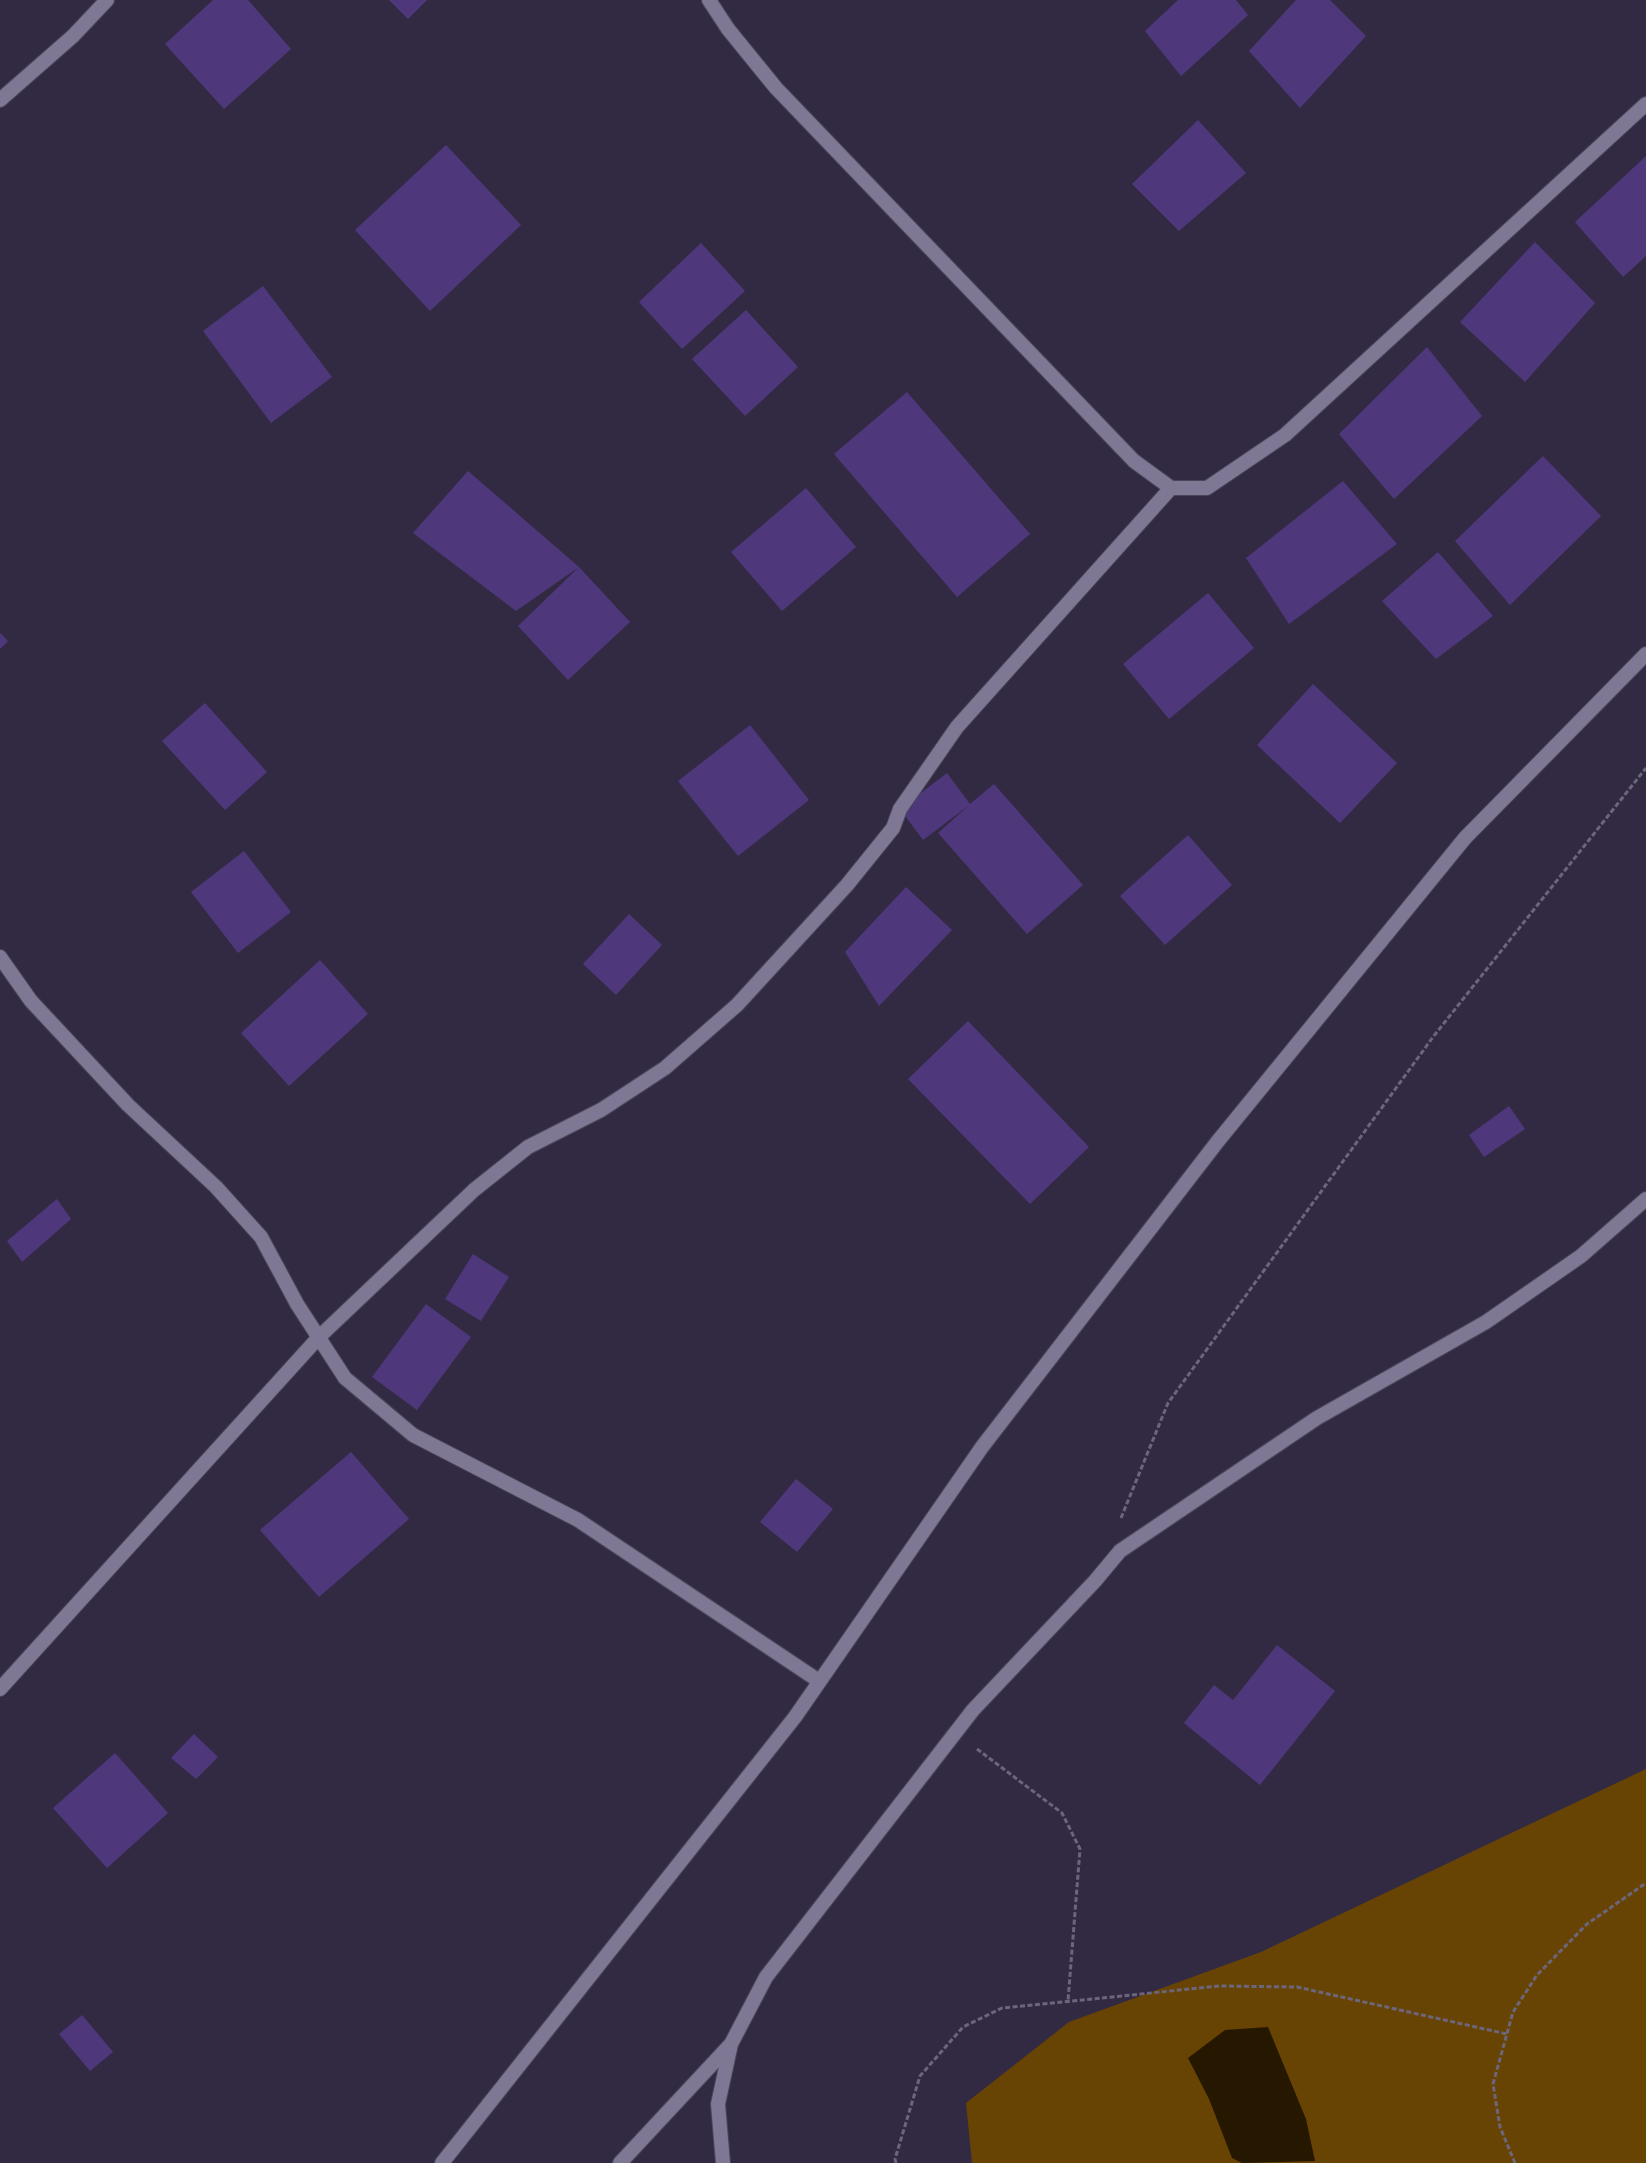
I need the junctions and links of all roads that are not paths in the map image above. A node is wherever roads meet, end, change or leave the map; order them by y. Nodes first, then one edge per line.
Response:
1 (106, 0) edge
2 (709, 0) edge
3 (0, 100) edge
4 (1646, 104) edge
5 (1171, 488) junction
6 (1646, 654) edge
7 (0, 957) edge
8 (1646, 1199) edge
9 (319, 1337) junction
10 (819, 1681) junction
11 (0, 1689) edge
12 (731, 2044) junction
13 (442, 2163) edge
14 (620, 2163) edge
15 (723, 2163) edge

1 - 3 street
2 - 5 street
4 - 5 street
5 - 9 street
6 - 10 street
7 - 9 street
8 - 12 street
9 - 10 street
9 - 11 street
10 - 13 street
12 - 14 street
12 - 15 street

